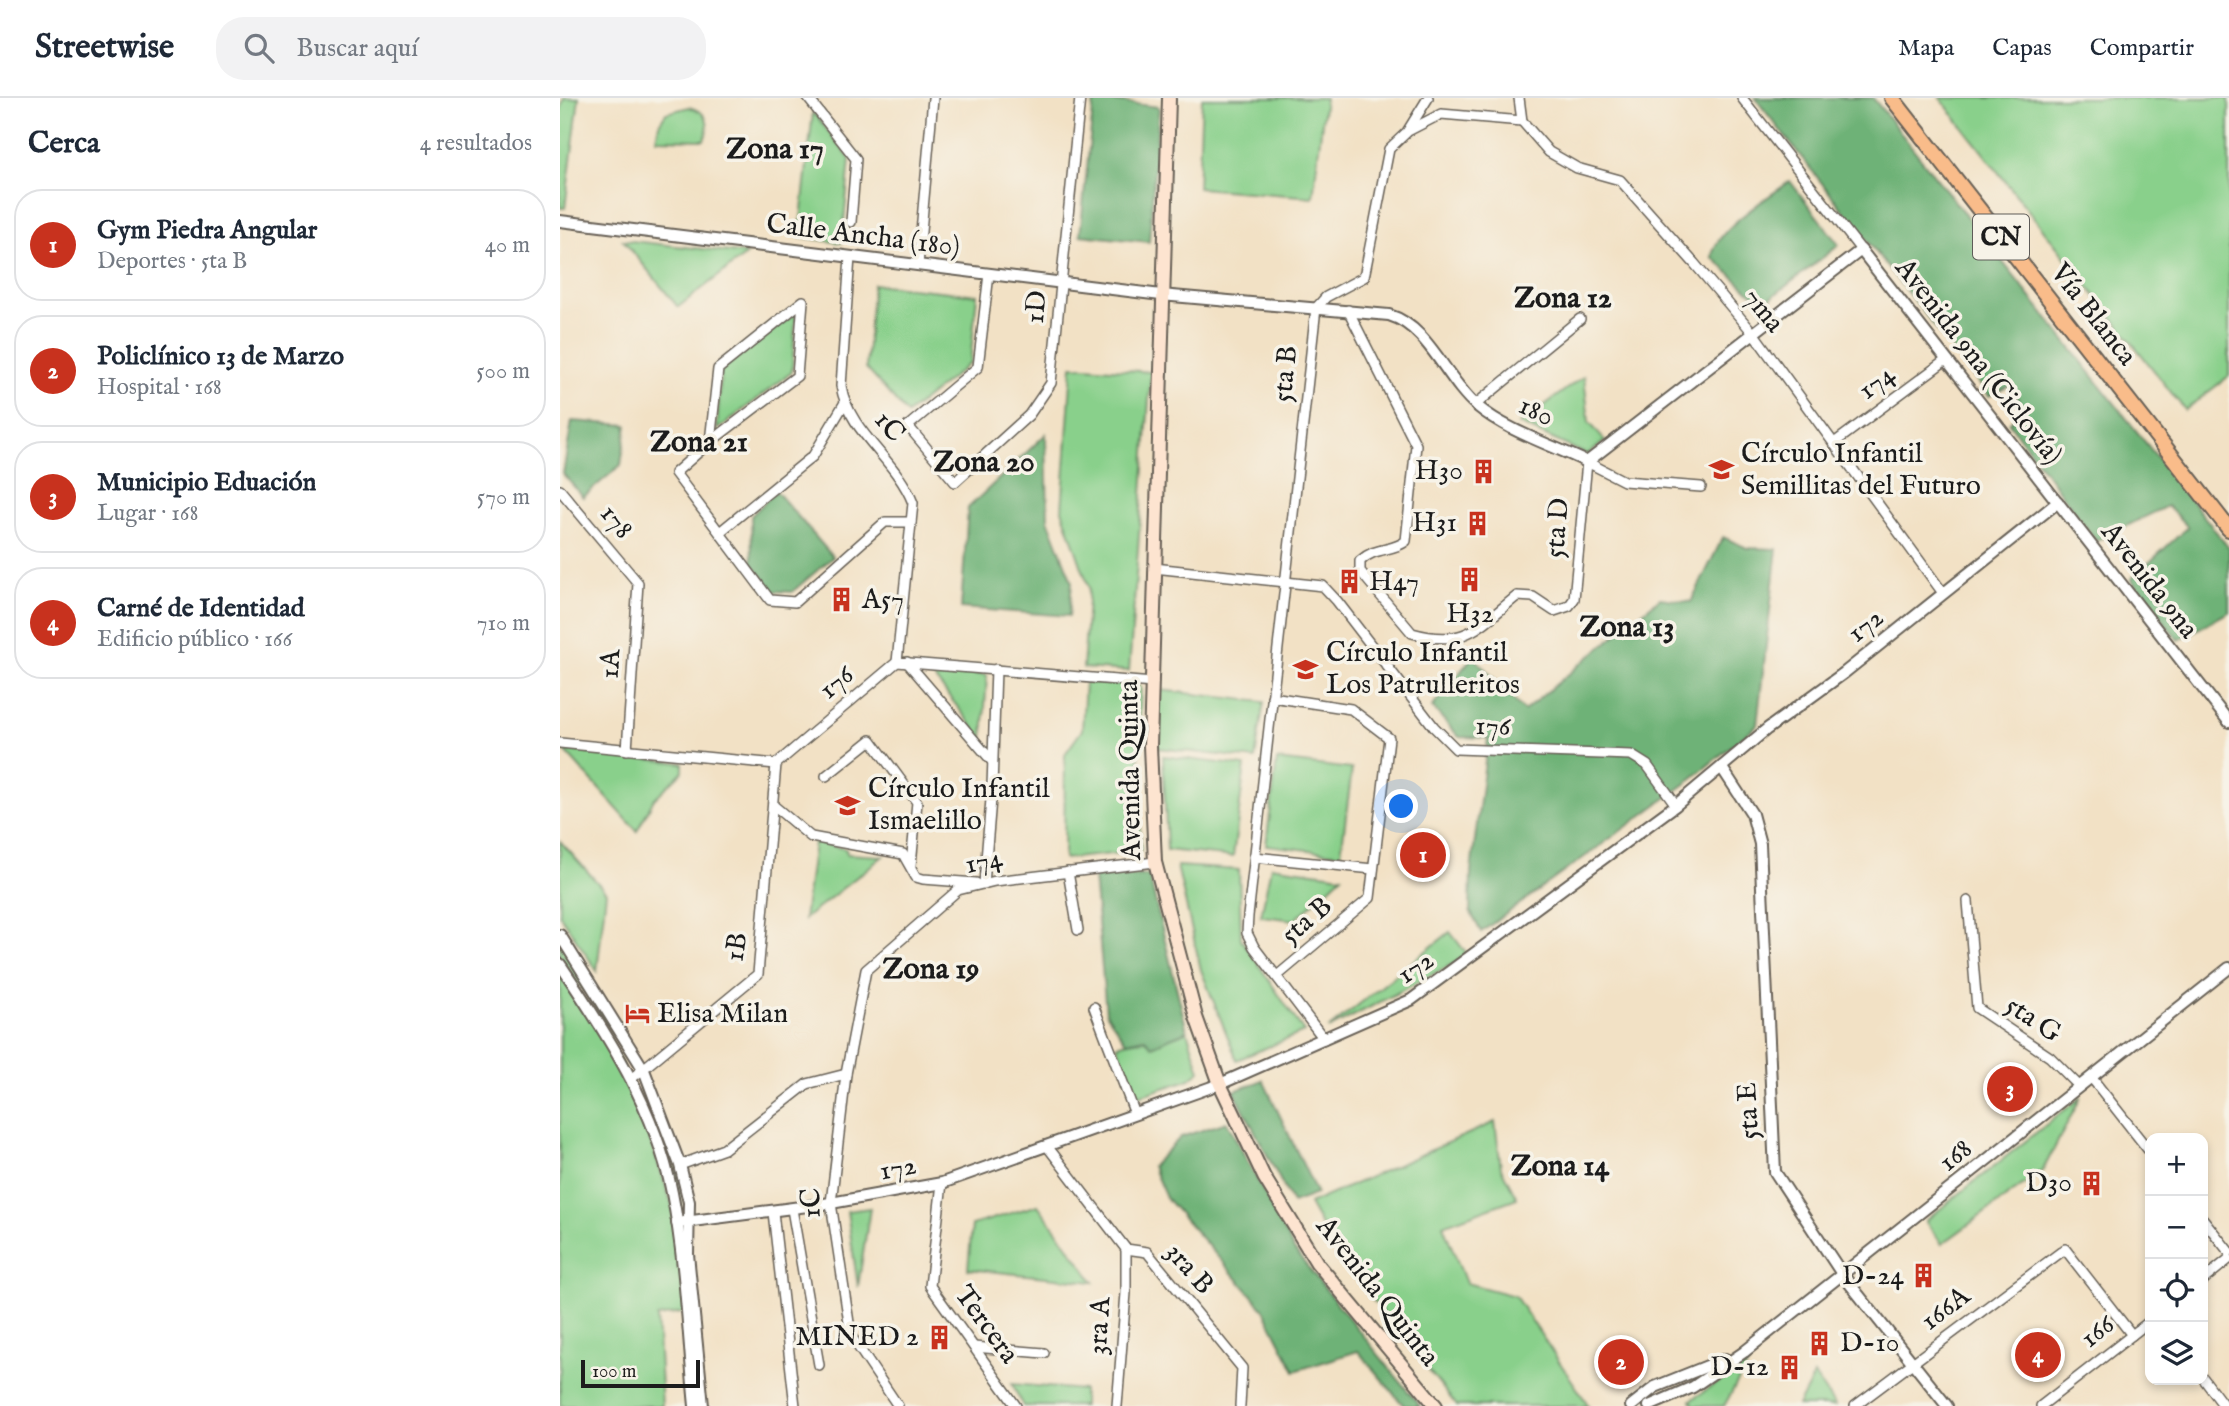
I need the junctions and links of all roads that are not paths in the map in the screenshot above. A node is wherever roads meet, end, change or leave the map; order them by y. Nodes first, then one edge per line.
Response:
1 (808, 98) edge
2 (933, 98) edge
3 (1080, 98) edge
4 (1168, 98) edge
5 (1428, 98) edge
6 (1519, 98) edge
7 (1742, 98) edge
8 (1892, 98) edge
9 (1522, 121) junction
10 (1407, 132) junction
11 (560, 221) edge
12 (851, 222) dead end
13 (1861, 250) junction
14 (850, 257) junction
15 (918, 265) junction
16 (989, 274) junction
17 (1063, 283) junction
18 (1161, 295) junction
19 (1316, 308) junction
20 (1348, 310) junction
21 (1580, 319) dead end
22 (1754, 334) junction
23 (1947, 360) junction
24 (844, 404) junction
25 (1475, 405) junction
26 (710, 442) junction
27 (1834, 443) junction
28 (1587, 462) junction
29 (1701, 488) dead end
30 (560, 490) edge
31 (2058, 502) junction
32 (911, 522) junction
33 (2229, 529) edge
34 (721, 531) junction
35 (1154, 568) junction
36 (638, 583) joint
37 (1285, 584) junction
38 (1943, 593) junction
39 (902, 662) junction
40 (996, 669) junction
41 (1153, 683) junction
42 (1272, 697) junction
43 (2229, 722) edge
44 (560, 743) edge
45 (627, 750) junction
46 (992, 761) junction
47 (776, 764) junction
48 (1722, 768) junction
49 (826, 776) dead end
50 (1676, 805) junction
51 (774, 806) junction
52 (1254, 857) junction
53 (1155, 862) junction
54 (911, 865) junction
55 (1373, 869) junction
56 (1068, 872) junction
57 (984, 884) junction
58 (1968, 901) dead end
59 (1078, 930) dead end
60 (560, 934) edge
61 (560, 964) edge
62 (2229, 968) edge
63 (1278, 976) junction
64 (862, 986) joint
65 (1094, 1007) dead end
66 (1324, 1039) junction
67 (644, 1070) junction
68 (846, 1074) junction
69 (2091, 1077) junction
70 (631, 1079) junction
71 (1220, 1084) junction
72 (2079, 1086) junction
73 (1135, 1114) junction
74 (1047, 1146) junction
75 (2145, 1146) edge
76 (680, 1166) junction
77 (942, 1182) junction
78 (831, 1203) junction
79 (792, 1209) junction
80 (774, 1212) junction
81 (690, 1220) junction
82 (677, 1223) junction
83 (2208, 1225) edge
84 (1126, 1249) junction
85 (2229, 1252) edge
86 (2229, 1259) edge
87 (1842, 1274) junction
88 (2208, 1276) edge
89 (2149, 1322) edge
90 (2132, 1335) junction
91 (974, 1347) junction
92 (1744, 1352) junction
93 (1044, 1353) dead end
94 (1913, 1362) junction
95 (819, 1365) dead end
96 (2208, 1385) edge
97 (695, 1406) edge
98 (704, 1406) edge
99 (795, 1406) edge
100 (898, 1406) edge
101 (1016, 1406) edge
102 (1117, 1406) edge
103 (1240, 1406) edge
104 (1436, 1406) edge
105 (1631, 1406) edge
106 (1650, 1406) edge
107 (1855, 1406) edge
108 (1947, 1406) edge
109 (2041, 1406) edge
110 (2224, 1406) edge

1 - 12 street
2 - 15 street
3 - 17 street, 1D
4 - 18 main road, Avenida Quinta
5 - 10 street, 5ta B
6 - 9 street
7 - 13 street
8 - 33 highway, Vía Blanca / CN
9 - 10 street
9 - 22 street, 7ma
10 - 19 street, 5ta B
11 - 14 street, Calle Ancha (180)
13 - 22 street
13 - 23 street, Avenida 9na (Ciclovía)
14 - 15 street, Calle Ancha (180)
14 - 24 street, 1C
15 - 16 street, Calle Ancha (180)
16 - 17 street, Calle Ancha (180)
16 - 17 street, 1D
17 - 18 street, Calle Ancha (180)
18 - 19 street, 180
18 - 35 main road, Avenida Quinta
19 - 20 street, 180
19 - 37 street, 5ta B
20 - 25 street, 180
20 - 28 street, 5ta D
21 - 25 street
22 - 27 street, 7ma
22 - 28 street
23 - 27 street, 174
23 - 31 street, Avenida 9na (Ciclovía)
24 - 32 street, 1C
24 - 34 street
25 - 28 street, 180
26 - 26 street
26 - 34 street
27 - 38 street, 7ma
28 - 29 street
30 - 36 street, 178
31 - 38 street, 172
31 - 43 street, Avenida 9na
32 - 34 street
32 - 39 street, 1C
35 - 37 street, 176
35 - 41 main road, Avenida Quinta
36 - 45 street, 1A
37 - 42 street, 5ta B
37 - 50 street, 176
38 - 48 street, 172
39 - 40 street
39 - 46 street
39 - 47 street, 176
40 - 41 street
40 - 46 street
41 - 53 main road, Avenida Quinta
42 - 52 street, 5ta B
42 - 55 street, 5ta B
44 - 45 street
45 - 47 street
46 - 57 street
47 - 51 street, 1B
48 - 50 street, 172
48 - 87 street, 5ta E
49 - 54 street
50 - 66 street, 172
51 - 54 street
51 - 67 street, 1B
52 - 55 street
52 - 63 street, 5ta B
53 - 56 street, 174
53 - 71 main road, Avenida Quinta
54 - 57 street
55 - 63 street, 5ta B
56 - 57 street, 174
56 - 59 street
57 - 64 street, 174
58 - 72 street, 5ta G
60 - 67 street
61 - 70 street
62 - 69 street, 168
63 - 66 street, 5ta B
64 - 68 street, 1C
65 - 73 street
66 - 71 street, 172
67 - 70 street, 1B
67 - 76 street
68 - 76 street
68 - 78 street, 1C
69 - 72 street, 168
69 - 75 street
70 - 82 street
71 - 73 street, 172
71 - 104 main road, Avenida Quinta
72 - 87 street, 168
73 - 74 street, 172
74 - 77 street, 172
74 - 84 street, 3ra B
76 - 81 street
77 - 78 street, 172
77 - 91 street, Tercera
78 - 79 street, 172
78 - 100 street, 1C
79 - 80 street, 172
79 - 95 street
80 - 81 street, 172
80 - 99 street
81 - 82 street, 172
81 - 98 street
82 - 97 street
83 - 85 street
84 - 102 street, 3ra A
84 - 103 street, 3ra B
86 - 88 street
87 - 92 street, 168
87 - 94 street, 5ta E
89 - 90 street, 166
90 - 94 street, 166A
90 - 109 street, 166
91 - 93 street
91 - 101 street, Tercera
92 - 105 street, 168
92 - 106 street, 168
94 - 107 street, 166A
94 - 108 street, 5ta E
96 - 110 street

